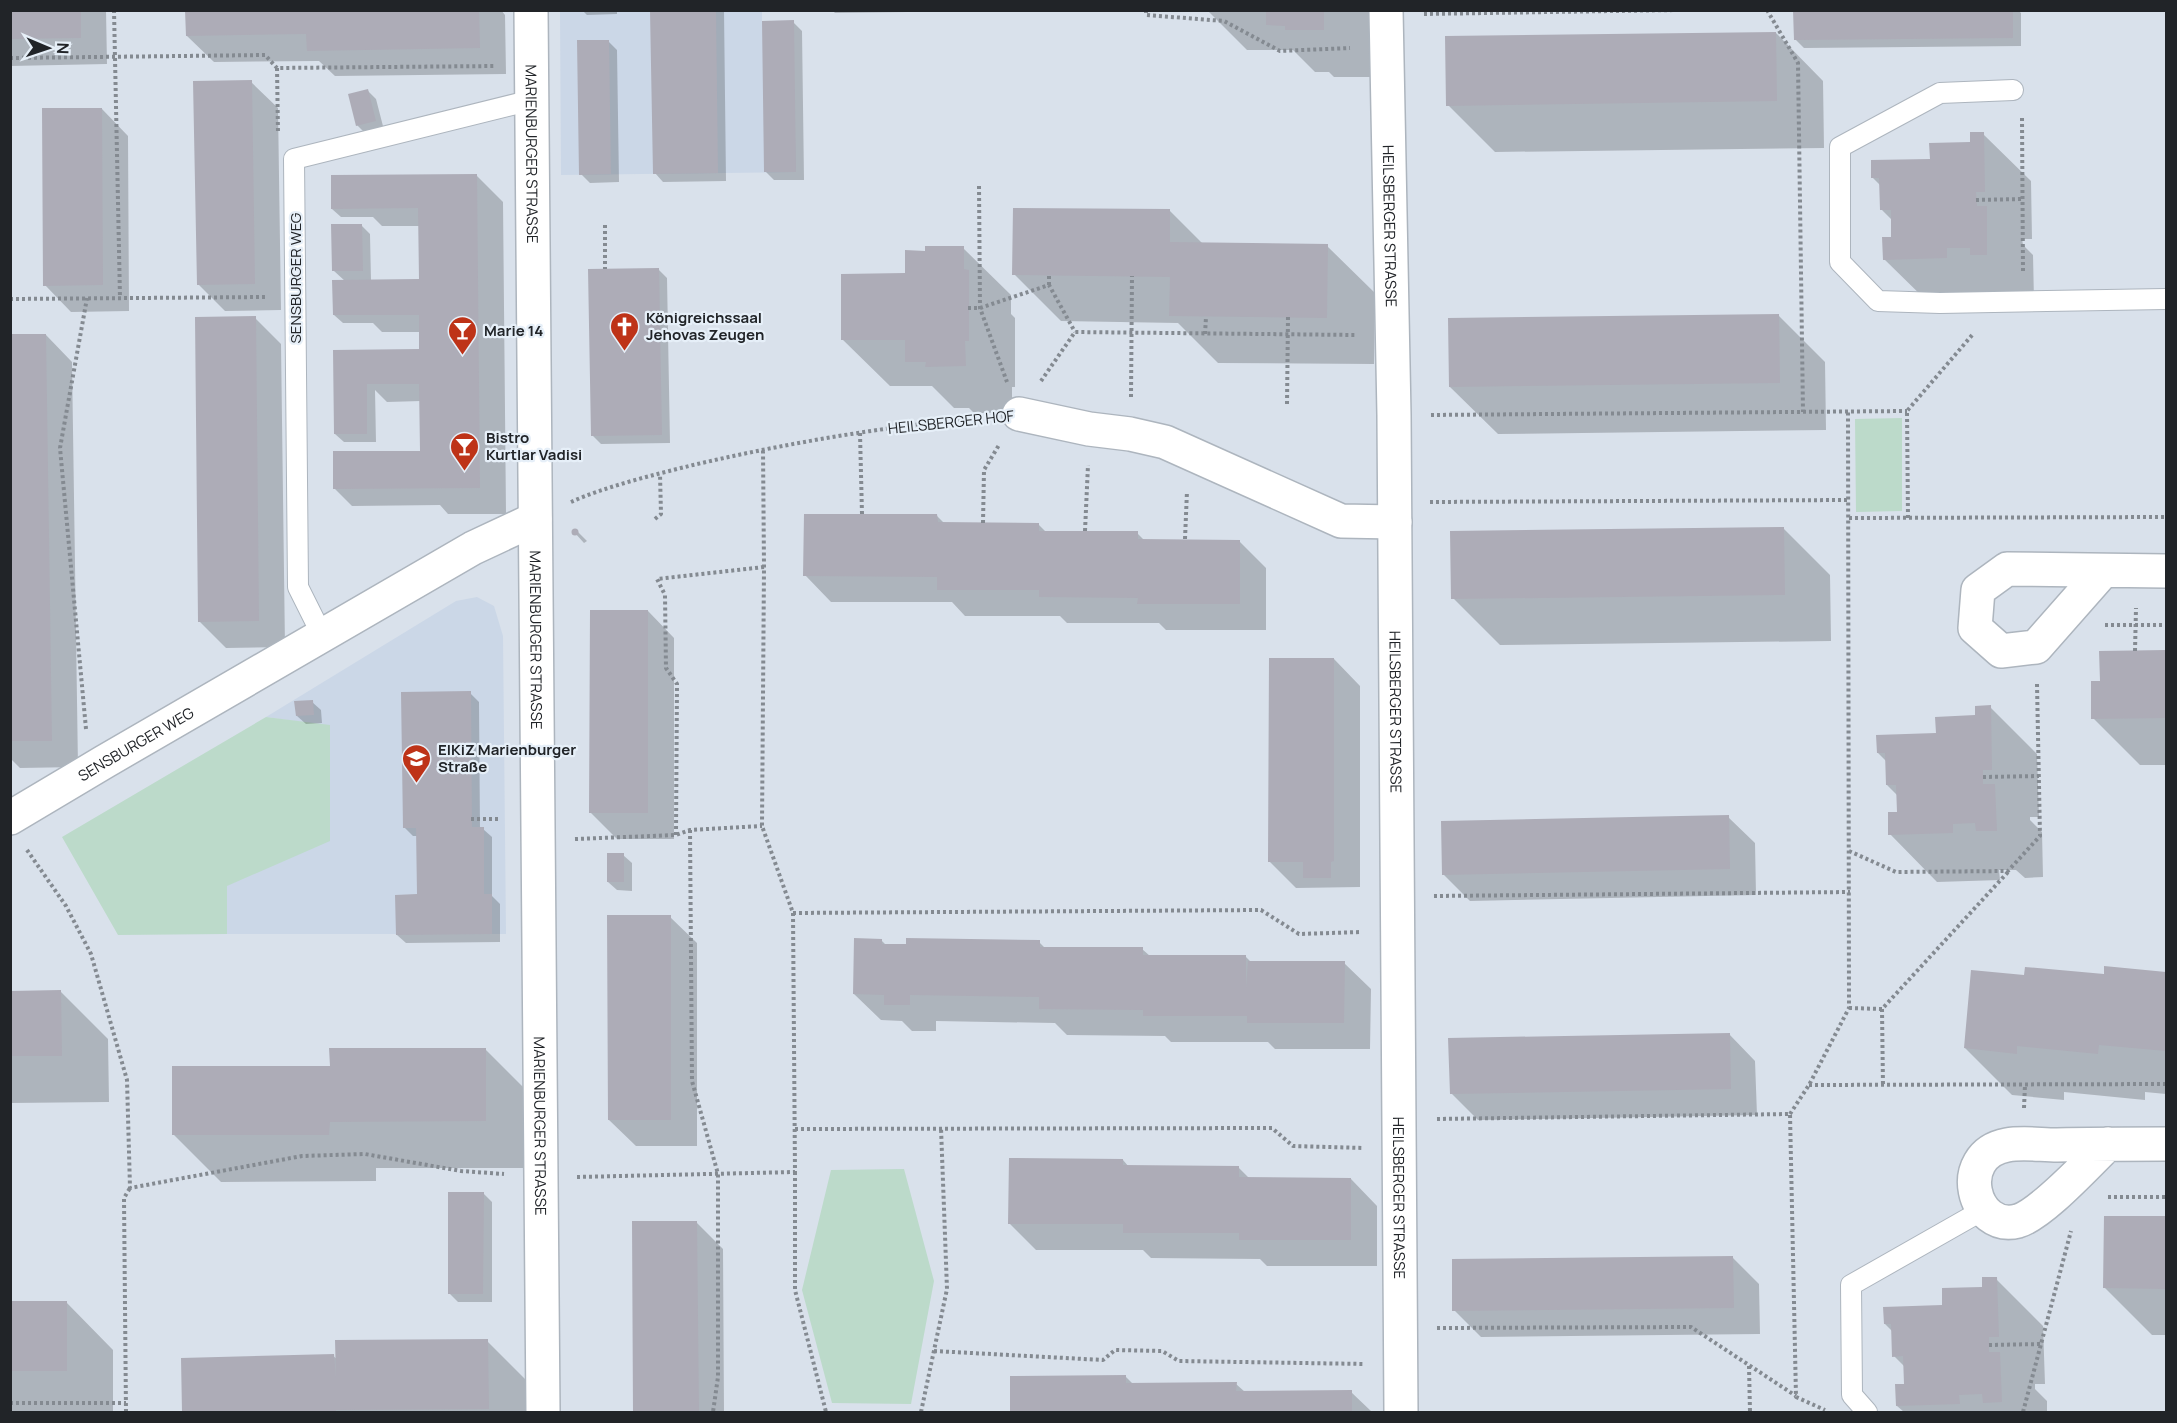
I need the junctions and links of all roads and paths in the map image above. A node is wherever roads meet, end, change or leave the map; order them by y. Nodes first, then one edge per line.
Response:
1 (114, 10) edge
2 (531, 10) edge
3 (1146, 10) edge
4 (1678, 10) edge
5 (1767, 10) edge
6 (1386, 12) edge
7 (1430, 12) edge
8 (1387, 47) junction
9 (116, 57) junction
10 (10, 58) edge
11 (532, 66) junction
12 (277, 68) junction
13 (2013, 90) dead end
14 (532, 100) junction
15 (294, 159) junction
16 (979, 186) dead end
17 (2022, 199) dead end
18 (1976, 200) dead end
19 (605, 225) dead end
20 (605, 269) dead end
21 (1049, 275) dead end
22 (1132, 276) dead end
23 (1049, 285) junction
24 (295, 297) junction
25 (87, 298) junction
26 (120, 298) junction
27 (10, 299) edge
28 (2166, 299) edge
29 (969, 308) dead end
30 (980, 308) junction
31 (1206, 316) dead end
32 (1288, 317) dead end
33 (1075, 332) junction
34 (1132, 334) junction
35 (1205, 334) junction
36 (1288, 335) junction
37 (1393, 336) junction
38 (1287, 404) dead end
39 (1848, 411) junction
40 (1907, 411) dead end
41 (1803, 412) junction
42 (1019, 414) junction
43 (1394, 415) junction
44 (1089, 429) junction
45 (860, 433) junction
46 (1130, 434) junction
47 (763, 448) junction
48 (1200, 456) junction
49 (660, 474) junction
50 (1849, 500) junction
51 (1395, 512) junction
52 (862, 514) dead end
53 (1849, 518) junction
54 (2166, 518) edge
55 (535, 519) junction
56 (655, 519) dead end
57 (983, 523) dead end
58 (1085, 531) dead end
59 (1185, 539) dead end
60 (765, 567) junction
61 (2151, 571) edge
62 (2103, 572) junction
63 (2136, 625) junction
64 (2166, 625) edge
65 (322, 635) junction
66 (2047, 636) junction
67 (2135, 651) dead end
68 (104, 762) junction
69 (2039, 776) junction
70 (1983, 777) dead end
71 (762, 826) junction
72 (16, 830) edge
73 (690, 830) junction
74 (676, 835) junction
75 (538, 840) junction
76 (1849, 851) junction
77 (2008, 872) junction
78 (1850, 892) junction
79 (1398, 896) junction
80 (793, 913) junction
81 (1399, 931) junction
82 (1849, 1008) junction
83 (1882, 1009) junction
84 (2166, 1084) edge
85 (1809, 1085) junction
86 (1883, 1086) junction
87 (1790, 1114) junction
88 (941, 1128) junction
89 (795, 1129) junction
90 (1400, 1134) junction
91 (2108, 1144) junction
92 (2166, 1144) edge
93 (795, 1172) junction
94 (718, 1174) junction
95 (540, 1177) junction
96 (130, 1188) junction
97 (2073, 1190) junction
98 (2166, 1197) edge
99 (1983, 1210) junction
100 (1400, 1328) junction
101 (2041, 1344) junction
102 (1989, 1345) dead end
103 (934, 1352) junction
104 (1400, 1365) junction
105 (1749, 1366) junction
106 (1796, 1397) junction
107 (10, 1402) edge
108 (126, 1403) junction
109 (126, 1413) edge
110 (543, 1413) edge
111 (713, 1413) edge
112 (826, 1413) edge
113 (921, 1413) edge
114 (1401, 1413) edge
115 (1750, 1413) edge
116 (1830, 1413) edge
117 (1867, 1413) edge
118 (2023, 1413) edge

1 - 9 path
2 - 11 street, MARIENBURGER STRASSE
3 - 8 path
4 - 7 path
5 - 41 path
6 - 7 path
6 - 8 street, HEILSBERGER STRASSE
8 - 37 street, HEILSBERGER STRASSE
9 - 10 path
9 - 12 path
9 - 26 path
11 - 12 path
11 - 14 street, MARIENBURGER STRASSE
12 - 15 path
13 - 28 lane
14 - 15 lane
14 - 55 street, MARIENBURGER STRASSE
15 - 24 lane, SENSBURGER WEG
16 - 30 path
17 - 18 path
19 - 20 path
21 - 23 path
22 - 34 path
23 - 30 path
23 - 33 path
24 - 26 path
24 - 65 lane, SENSBURGER WEG
25 - 26 path
25 - 27 path
25 - 68 path
29 - 30 path
30 - 42 path
31 - 35 path
32 - 36 path
33 - 34 path
33 - 42 path
34 - 35 path
34 - 46 path
35 - 36 path
36 - 37 path
36 - 38 path
37 - 43 street, HEILSBERGER STRASSE
39 - 40 path
39 - 41 path
39 - 50 path
41 - 43 path
42 - 44 street, HEILSBERGER HOF
42 - 45 path, HEILSBERGER HOF
42 - 57 path
43 - 51 street, HEILSBERGER STRASSE
44 - 46 street, HEILSBERGER HOF
44 - 58 path
45 - 47 path, HEILSBERGER HOF
45 - 52 path
46 - 48 street, HEILSBERGER HOF
47 - 49 path, HEILSBERGER HOF
47 - 60 path
48 - 51 street, HEILSBERGER HOF
48 - 59 path
49 - 55 path, HEILSBERGER HOF
49 - 56 path
50 - 51 path
50 - 53 path
51 - 79 street, HEILSBERGER STRASSE
53 - 54 path
53 - 76 path
55 - 65 street, SENSBURGER WEG
55 - 75 street, MARIENBURGER STRASSE
60 - 71 path
60 - 74 path
61 - 62 street
61 - 63 path
62 - 66 street
62 - 66 street
63 - 64 path
63 - 66 path
63 - 67 path
65 - 68 street, SENSBURGER WEG
66 - 69 path
68 - 72 street, SENSBURGER WEG
69 - 70 path
69 - 77 path
71 - 73 path
71 - 80 path
72 - 96 path
73 - 74 path
73 - 94 path
74 - 75 path
75 - 95 street, MARIENBURGER STRASSE
76 - 77 path
76 - 78 path
77 - 83 path
78 - 79 path
78 - 82 path
79 - 81 street, HEILSBERGER STRASSE
80 - 81 path
80 - 89 path
81 - 90 street, HEILSBERGER STRASSE
82 - 83 path
82 - 85 path
83 - 86 path
84 - 86 path
85 - 86 path
85 - 87 path
87 - 90 path
87 - 106 path
88 - 89 path
88 - 90 path
88 - 103 path
89 - 93 path
90 - 100 street, HEILSBERGER STRASSE
91 - 92 street
91 - 97 street
91 - 99 street
93 - 94 path
93 - 112 path
94 - 95 path
94 - 111 path
95 - 96 path
95 - 110 street, MARIENBURGER STRASSE
96 - 108 path
97 - 98 path
97 - 99 street
97 - 101 path
99 - 117 lane
100 - 104 street, HEILSBERGER STRASSE
100 - 105 path
101 - 102 path
101 - 118 path
103 - 104 path
103 - 113 path
104 - 114 street, HEILSBERGER STRASSE
105 - 106 path
105 - 115 path
106 - 116 path
107 - 108 path
108 - 109 path

